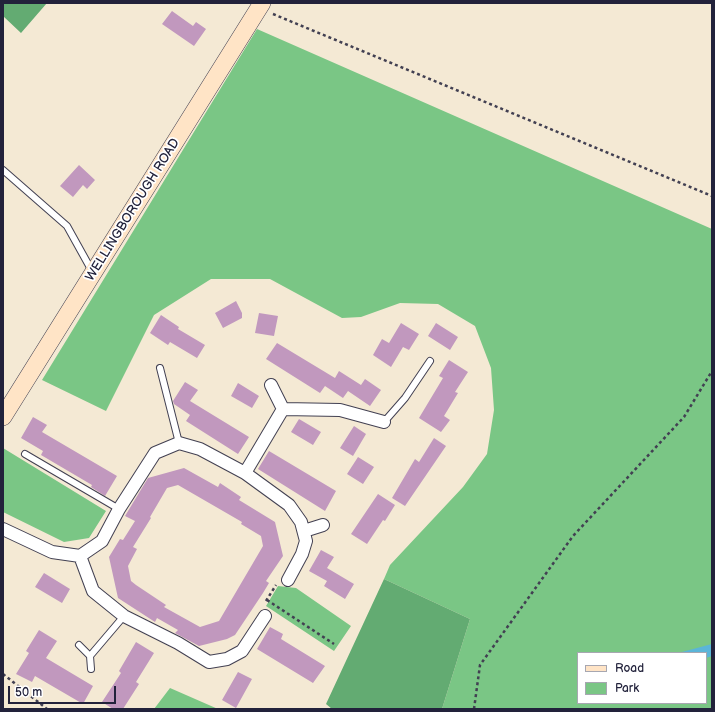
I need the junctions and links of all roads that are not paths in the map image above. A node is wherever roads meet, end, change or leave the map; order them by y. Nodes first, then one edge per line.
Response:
1 (261, 6) edge
2 (3, 170) edge
3 (93, 273) junction
4 (430, 361) dead end
5 (160, 368) dead end
6 (271, 386) dead end
7 (283, 410) junction
8 (3, 417) edge
9 (384, 422) joint
10 (179, 443) junction
11 (25, 454) dead end
12 (245, 473) junction
13 (119, 509) junction
14 (323, 525) dead end
15 (3, 529) edge
16 (304, 531) junction
17 (80, 556) junction
18 (288, 580) road end
19 (124, 616) junction
20 (266, 616) road end
21 (79, 645) dead end
22 (90, 656) junction
23 (91, 669) dead end

1 - 3 main road, WELLINGBOROUGH ROAD
2 - 3 lane
3 - 8 main road, WELLINGBOROUGH ROAD
4 - 9 lane
5 - 10 lane
6 - 7 street
7 - 9 street
7 - 12 street
10 - 12 street
10 - 13 street
11 - 13 lane
12 - 16 street
13 - 17 street
14 - 16 street
15 - 17 street
16 - 18 street
17 - 19 street
19 - 20 street
19 - 22 lane
21 - 22 lane
22 - 23 lane

